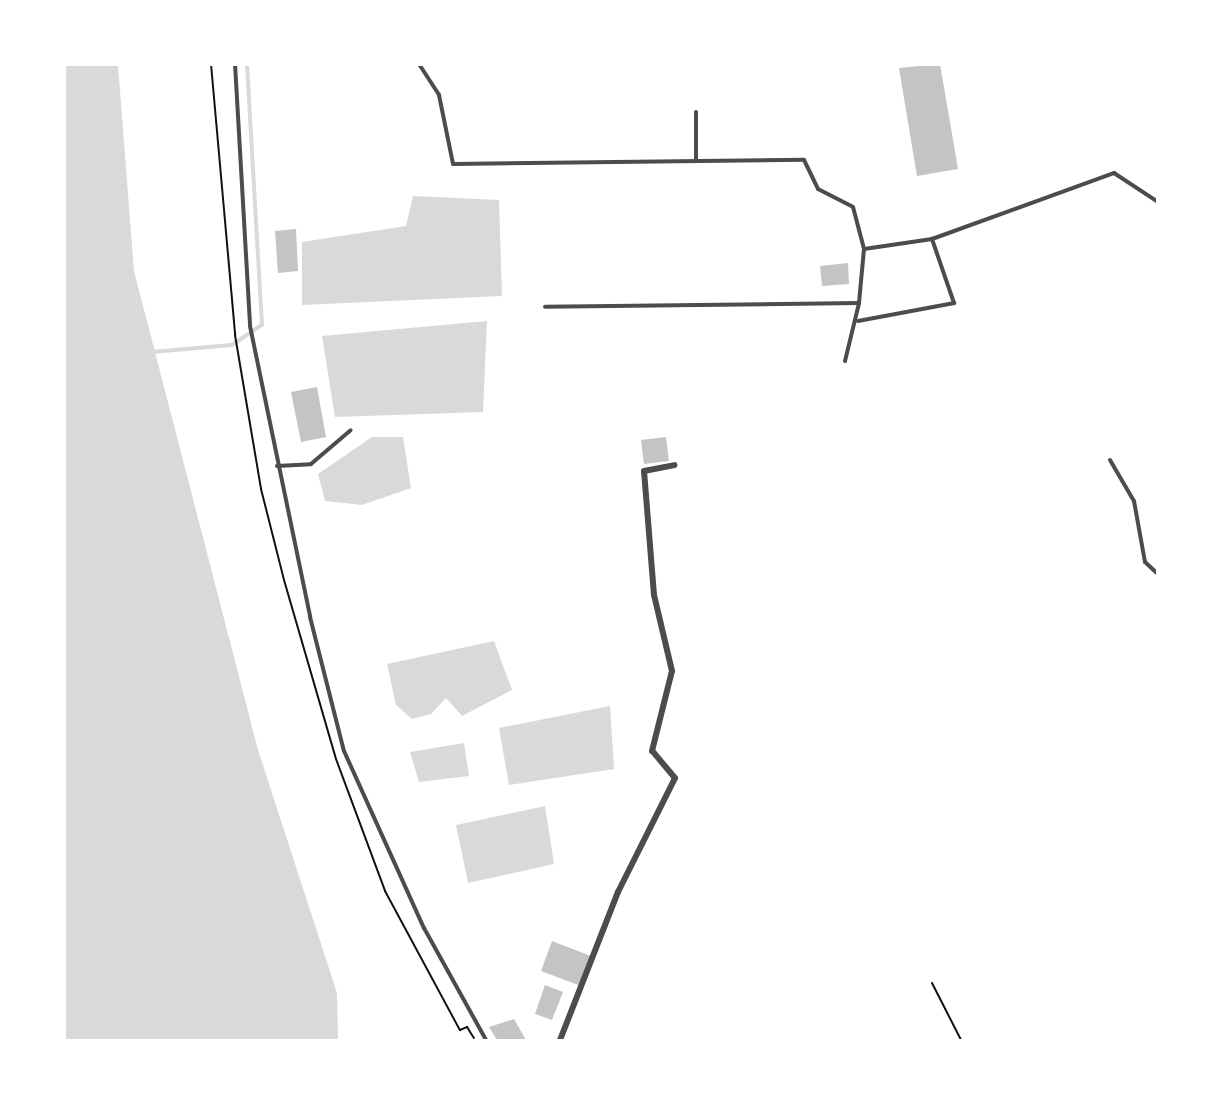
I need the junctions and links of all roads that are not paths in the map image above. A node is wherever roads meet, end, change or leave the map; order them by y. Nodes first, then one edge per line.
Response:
1 (235, 64) edge
2 (419, 64) edge
3 (696, 112) dead end
4 (696, 159) junction
5 (1158, 202) edge
6 (932, 239) junction
7 (864, 249) junction
8 (859, 303) junction
9 (545, 307) dead end
10 (858, 321) junction
11 (845, 361) dead end
12 (351, 430) dead end
13 (1110, 460) dead end
14 (674, 465) dead end
15 (277, 466) junction
16 (1158, 574) edge
17 (486, 1041) edge
18 (560, 1041) edge

1 - 15 lane
2 - 4 lane
3 - 4 lane
4 - 7 lane
5 - 6 lane
6 - 7 lane
6 - 10 lane
7 - 8 lane
8 - 9 lane
8 - 10 lane
10 - 11 lane
12 - 15 lane
13 - 16 lane
14 - 18 street
15 - 17 lane

